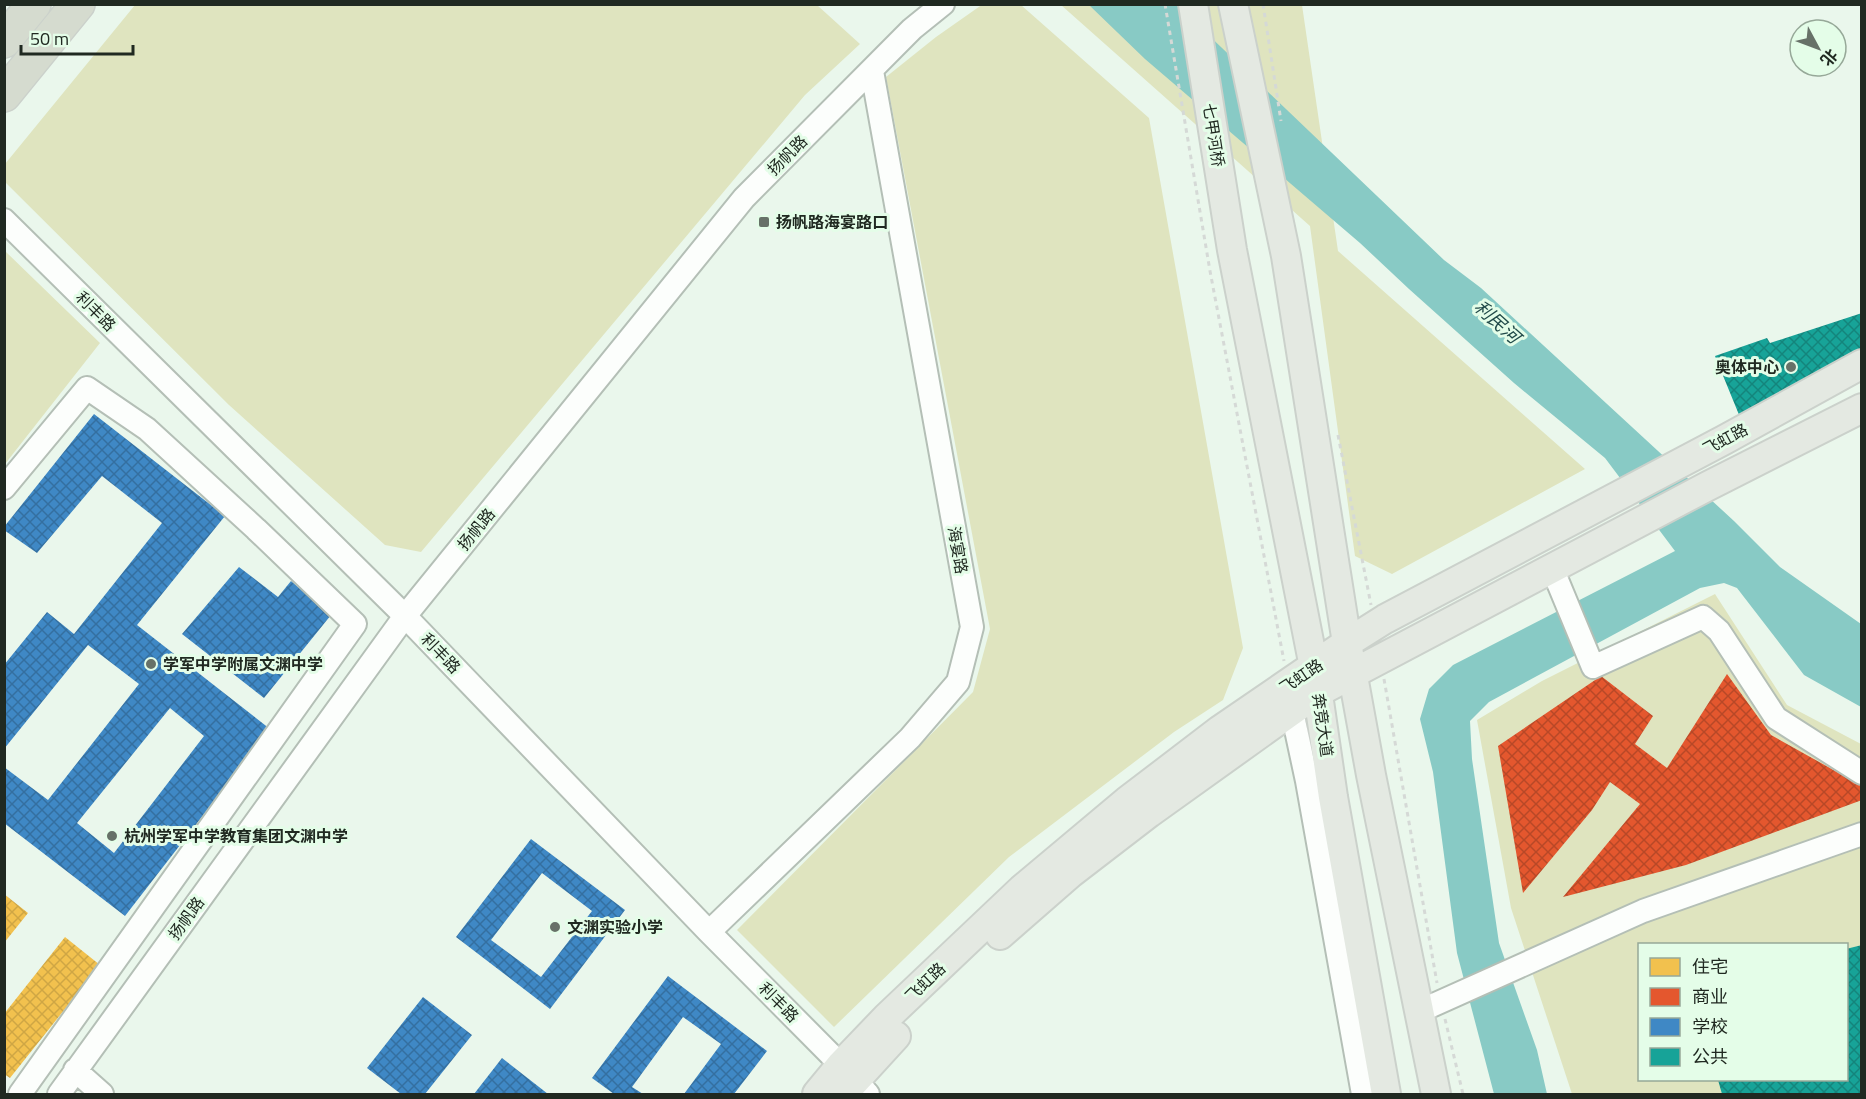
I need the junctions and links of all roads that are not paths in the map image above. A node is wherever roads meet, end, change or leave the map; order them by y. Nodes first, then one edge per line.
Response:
1 (34, 4) edge
2 (78, 4) edge
3 (94, 4) edge
4 (943, 4) edge
5 (1233, 4) edge
6 (1194, 12) edge
7 (4, 41) edge
8 (872, 70) junction
9 (4, 94) edge
10 (4, 115) edge
11 (4, 220) edge
12 (1232, 250) joint
13 (1862, 364) edge
14 (1862, 408) edge
15 (4, 489) edge
16 (1552, 568) junction
17 (405, 616) junction
18 (1347, 643) junction
19 (1353, 673) junction
20 (1316, 679) junction
21 (1290, 698) junction
22 (1862, 773) edge
23 (1862, 834) edge
24 (710, 932) junction
25 (124, 948) junction
26 (150, 968) junction
27 (1430, 1006) junction
28 (75, 1070) junction
29 (852, 1084) edge
30 (20, 1095) edge
31 (58, 1095) edge
32 (102, 1095) edge
33 (817, 1095) edge
34 (1363, 1095) edge
35 (1386, 1095) edge
36 (1436, 1095) edge

1 - 7 highway
2 - 9 highway
3 - 10 main road
4 - 8 street, 扬帆路
5 - 18 main road
6 - 12 main road, 七甲河桥
8 - 17 street, 扬帆路
8 - 24 street, 海宴路
11 - 17 street, 利丰路
12 - 20 main road, 奔竞大道
13 - 18 main road, 飞虹路
14 - 16 main road, 飞虹路
15 - 25 street
16 - 19 main road, 飞虹路
16 - 22 street
17 - 24 street, 利丰路
17 - 26 street, 扬帆路
18 - 19 main road
18 - 20 main road, 飞虹路
19 - 20 main road, 飞虹路
19 - 27 main road
20 - 21 main road, 飞虹路
20 - 35 main road, 奔竞大道
21 - 29 main road, 飞虹路
21 - 34 street
23 - 27 street
24 - 29 street, 利丰路
25 - 26 street
25 - 30 street
26 - 28 street, 扬帆路
27 - 36 main road
28 - 31 street, 扬帆路
28 - 32 street
29 - 33 main road, 飞虹路

